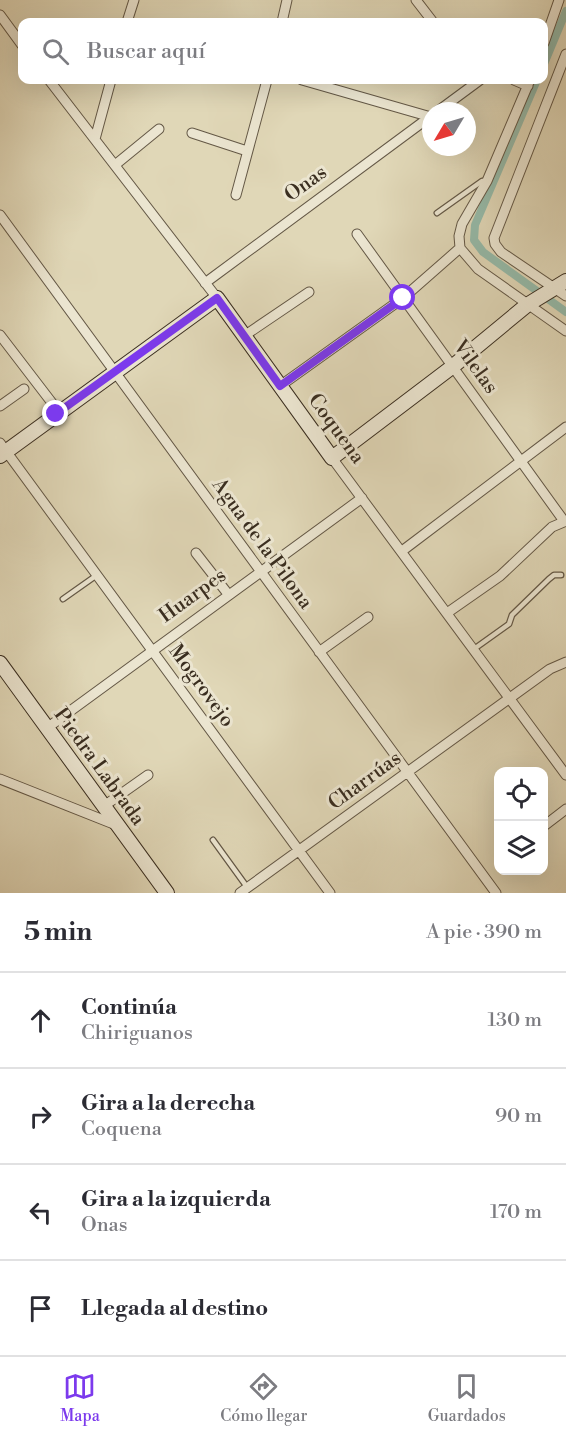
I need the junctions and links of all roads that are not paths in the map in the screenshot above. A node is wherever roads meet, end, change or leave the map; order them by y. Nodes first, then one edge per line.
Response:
1 (134, 0) edge
2 (287, 0) edge
3 (416, 0) edge
4 (559, 0) edge
5 (0, 15) edge
6 (128, 18) edge
7 (283, 18) edge
8 (430, 18) edge
9 (548, 30) edge
10 (18, 40) edge
11 (566, 54) edge
12 (562, 74) edge
13 (52, 84) edge
14 (110, 84) edge
15 (266, 84) edge
16 (316, 84) edge
17 (475, 84) edge
18 (529, 84) edge
19 (450, 102) edge
20 (422, 113) edge
21 (422, 123) edge
22 (159, 129) dead end
23 (192, 133) dead end
24 (95, 139) junction
25 (247, 151) junction
26 (115, 165) junction
27 (487, 181) junction
28 (236, 195) dead end
29 (437, 213) dead end
30 (0, 215) edge
31 (357, 234) dead end
32 (460, 248) junction
33 (205, 283) junction
34 (562, 289) edge
35 (309, 292) dead end
36 (217, 298) junction
37 (403, 298) junction
38 (527, 305) junction
39 (566, 331) edge
40 (0, 335) edge
41 (244, 336) junction
42 (452, 366) junction
43 (114, 372) junction
44 (280, 386) junction
45 (24, 389) dead end
46 (0, 406) edge
47 (59, 412) junction
48 (566, 427) edge
49 (2, 450) edge
50 (332, 458) junction
51 (521, 462) junction
52 (362, 498) junction
53 (565, 521) edge
54 (402, 551) junction
55 (196, 553) dead end
56 (260, 571) junction
57 (97, 575) junction
58 (561, 575) dead end
59 (228, 594) junction
60 (63, 599) dead end
61 (447, 613) junction
62 (368, 617) dead end
63 (474, 649) junction
64 (152, 650) junction
65 (319, 652) junction
66 (566, 662) edge
67 (0, 663) edge
68 (510, 698) junction
69 (47, 728) junction
70 (408, 773) junction
71 (148, 775) dead end
72 (566, 775) edge
73 (0, 779) edge
74 (104, 806) junction
75 (566, 809) edge
76 (548, 822) edge
77 (119, 826) junction
78 (213, 840) dead end
79 (299, 851) junction
80 (243, 890) edge
81 (167, 893) edge
82 (330, 893) edge
83 (496, 893) edge

1 - 6 street
2 - 7 street
3 - 8 street
4 - 9 street
5 - 10 street
11 - 12 street
12 - 34 street
13 - 24 street, Coquena
14 - 24 street
15 - 25 street
16 - 20 street
17 - 19 street
18 - 27 street
21 - 33 street, Onas
22 - 26 street
23 - 25 street
24 - 26 street, Coquena
25 - 28 street
26 - 33 street, Coquena
27 - 29 lane
27 - 32 street
30 - 43 street, Agua de la Pilona
31 - 37 street, Vilelas
32 - 37 street
32 - 38 street
33 - 36 street, Coquena
34 - 38 main road
35 - 41 street
36 - 41 main road, Coquena
36 - 43 main road
37 - 42 street, Vilelas
37 - 44 street
38 - 39 street
38 - 42 main road
40 - 47 street
41 - 44 main road, Coquena
42 - 50 main road
42 - 51 street, Vilelas
43 - 47 main road
43 - 56 street, Agua de la Pilona
44 - 50 main road, Coquena
45 - 46 street
47 - 49 main road
48 - 51 street
49 - 57 street, Mogrovejo
50 - 52 street, Coquena
51 - 53 street, Vilelas
51 - 54 street
52 - 54 street, Coquena
52 - 56 street, Huarpes
53 - 61 street
54 - 61 street, Coquena
55 - 59 street
56 - 59 street, Huarpes
56 - 65 street, Agua de la Pilona
57 - 60 lane
57 - 64 street, Mogrovejo
58 - 63 lane
59 - 64 street, Huarpes
61 - 63 street, Coquena
62 - 65 street
63 - 68 street, Coquena
64 - 69 street, Huarpes
64 - 79 street, Mogrovejo
65 - 70 street, Agua de la Pilona
66 - 68 street, Charrúas
67 - 69 main road, Piedra Labrada
68 - 70 street, Charrúas
68 - 72 street, Coquena
69 - 74 main road, Piedra Labrada
70 - 79 street, Charrúas
70 - 83 street, Agua de la Pilona
71 - 74 street
73 - 77 street
74 - 77 main road, Piedra Labrada
75 - 76 street
77 - 81 main road, Piedra Labrada
78 - 80 lane
79 - 80 street, Charrúas
79 - 82 street, Mogrovejo

